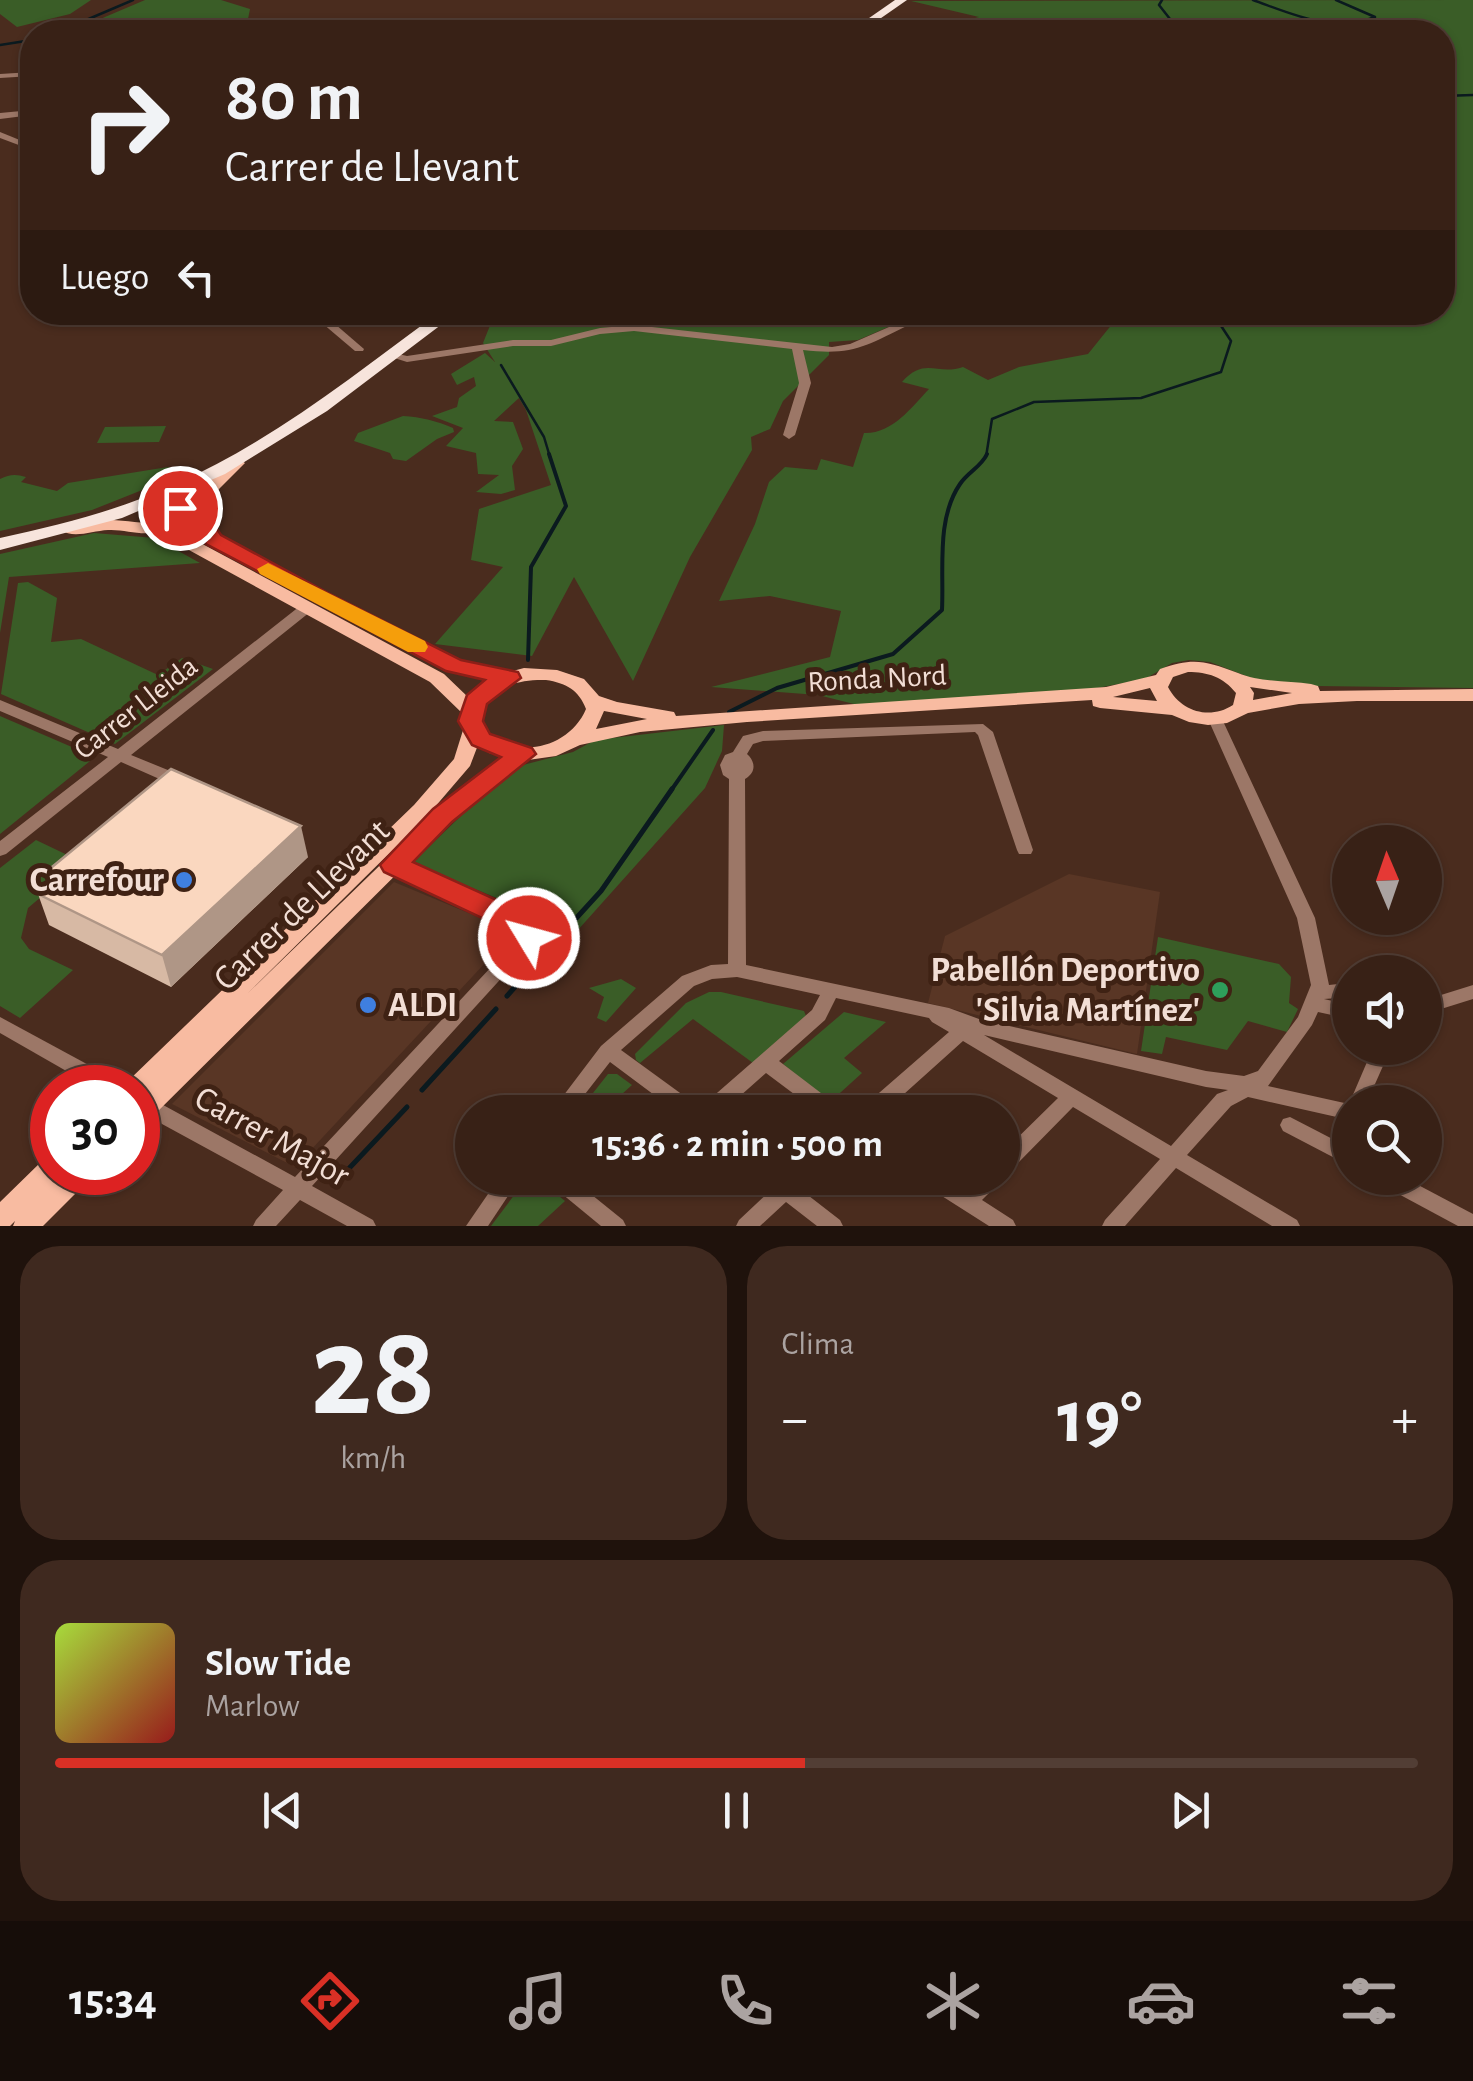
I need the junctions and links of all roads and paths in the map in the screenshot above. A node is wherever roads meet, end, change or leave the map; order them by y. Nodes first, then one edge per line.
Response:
1 (902, 0) edge
2 (872, 20) edge
3 (330, 325) edge
4 (432, 325) edge
5 (901, 325) edge
6 (359, 349) dead end
7 (797, 350) junction
8 (384, 359) junction
9 (788, 435) dead end
10 (261, 446) junction
11 (171, 487) junction
12 (142, 505) junction
13 (114, 508) junction
14 (180, 508) junction
15 (200, 518) junction
16 (150, 529) junction
17 (176, 536) junction
18 (29, 538) junction
19 (0, 541) edge
20 (306, 609) junction
21 (510, 678) junction
22 (1234, 679) junction
23 (1161, 680) junction
24 (1376, 694) junction
25 (1473, 695) edge
26 (593, 700) junction
27 (1010, 702) junction
28 (0, 704) edge
29 (1242, 708) junction
30 (1177, 710) junction
31 (747, 716) junction
32 (1214, 719) junction
33 (472, 720) junction
34 (575, 740) junction
35 (523, 754) junction
36 (118, 757) junction
37 (190, 785) edge
38 (0, 850) edge
39 (1025, 850) dead end
40 (394, 865) junction
41 (737, 970) junction
42 (1319, 972) junction
43 (1332, 983) edge
44 (831, 992) junction
45 (1473, 992) edge
46 (1332, 995) edge
47 (1315, 999) junction
48 (1442, 1002) edge
49 (1332, 1005) edge
50 (0, 1024) edge
51 (967, 1028) junction
52 (608, 1051) junction
53 (766, 1062) junction
54 (72, 1065) edge
55 (1206, 1079) junction
56 (160, 1082) edge
57 (160, 1084) edge
58 (1256, 1084) junction
59 (573, 1095) edge
60 (668, 1095) edge
61 (728, 1095) edge
62 (808, 1095) edge
63 (890, 1095) edge
64 (1071, 1097) junction
65 (1224, 1100) junction
66 (1332, 1107) edge
67 (160, 1114) edge
68 (1290, 1125) dead end
69 (1020, 1148) edge
70 (1332, 1148) edge
71 (1174, 1156) junction
72 (298, 1188) junction
73 (30, 1190) edge
74 (57, 1195) edge
75 (498, 1195) edge
76 (579, 1195) edge
77 (773, 1195) edge
78 (799, 1195) edge
79 (958, 1195) edge
80 (974, 1195) edge
81 (1419, 1195) edge
82 (968, 1201) junction
83 (0, 1219) edge
84 (1473, 1224) edge
85 (26, 1226) edge
86 (263, 1226) edge
87 (366, 1226) edge
88 (476, 1226) edge
89 (616, 1226) edge
90 (746, 1226) edge
91 (832, 1226) edge
92 (1006, 1226) edge
93 (1112, 1226) edge
94 (1290, 1226) edge

1 - 2 highway
3 - 6 street
4 - 8 highway
5 - 7 street
7 - 8 street
7 - 9 street
8 - 10 highway
8 - 11 highway
10 - 12 highway
10 - 15 main road
11 - 12 main road
11 - 13 highway
12 - 13 main road
12 - 14 main road
12 - 16 main road
12 - 18 highway
13 - 19 highway
14 - 15 main road, Ronda Nord
14 - 17 main road
15 - 21 main road, Ronda Nord
16 - 17 main road
16 - 18 main road
17 - 20 main road
18 - 19 highway
20 - 33 main road
20 - 36 street, Carrer Lleida
21 - 26 main road, Ronda Nord
21 - 33 main road
22 - 23 main road, Ronda Nord
22 - 24 main road
22 - 29 main road
23 - 27 main road, Ronda Nord
23 - 30 main road
24 - 25 main road
24 - 29 main road
26 - 31 main road, Ronda Nord
26 - 34 main road
27 - 30 main road, Ronda Nord
27 - 31 main road, Ronda Nord
28 - 36 street
29 - 32 main road
30 - 32 main road, Ronda Nord
31 - 34 main road, Ronda Nord
32 - 42 street
33 - 35 main road
33 - 56 main road, Carrer de Llevant
34 - 35 main road, Ronda Nord
35 - 40 main road, Carrer de Llevant
36 - 37 street
36 - 38 street, Carrer Lleida
39 - 41 street
40 - 57 main road, Carrer de Llevant
40 - 72 street
41 - 44 street
41 - 52 street
42 - 43 street
42 - 47 street
44 - 51 street
44 - 53 street
45 - 48 street
46 - 47 street
47 - 49 street
47 - 58 street
50 - 54 street
51 - 55 street
51 - 63 street
51 - 64 street
52 - 59 street
52 - 60 street
53 - 61 street
53 - 62 street
55 - 58 street
55 - 65 street
58 - 65 street
58 - 66 street
64 - 69 street
64 - 71 street
65 - 71 street
67 - 72 street, Carrer Major
68 - 70 street
71 - 93 street
71 - 94 street
72 - 86 street
72 - 87 street, Carrer Major
73 - 83 main road
74 - 85 main road
75 - 88 street
76 - 89 street
77 - 90 street
78 - 91 street
79 - 82 street
80 - 82 street
81 - 84 street
82 - 92 street

